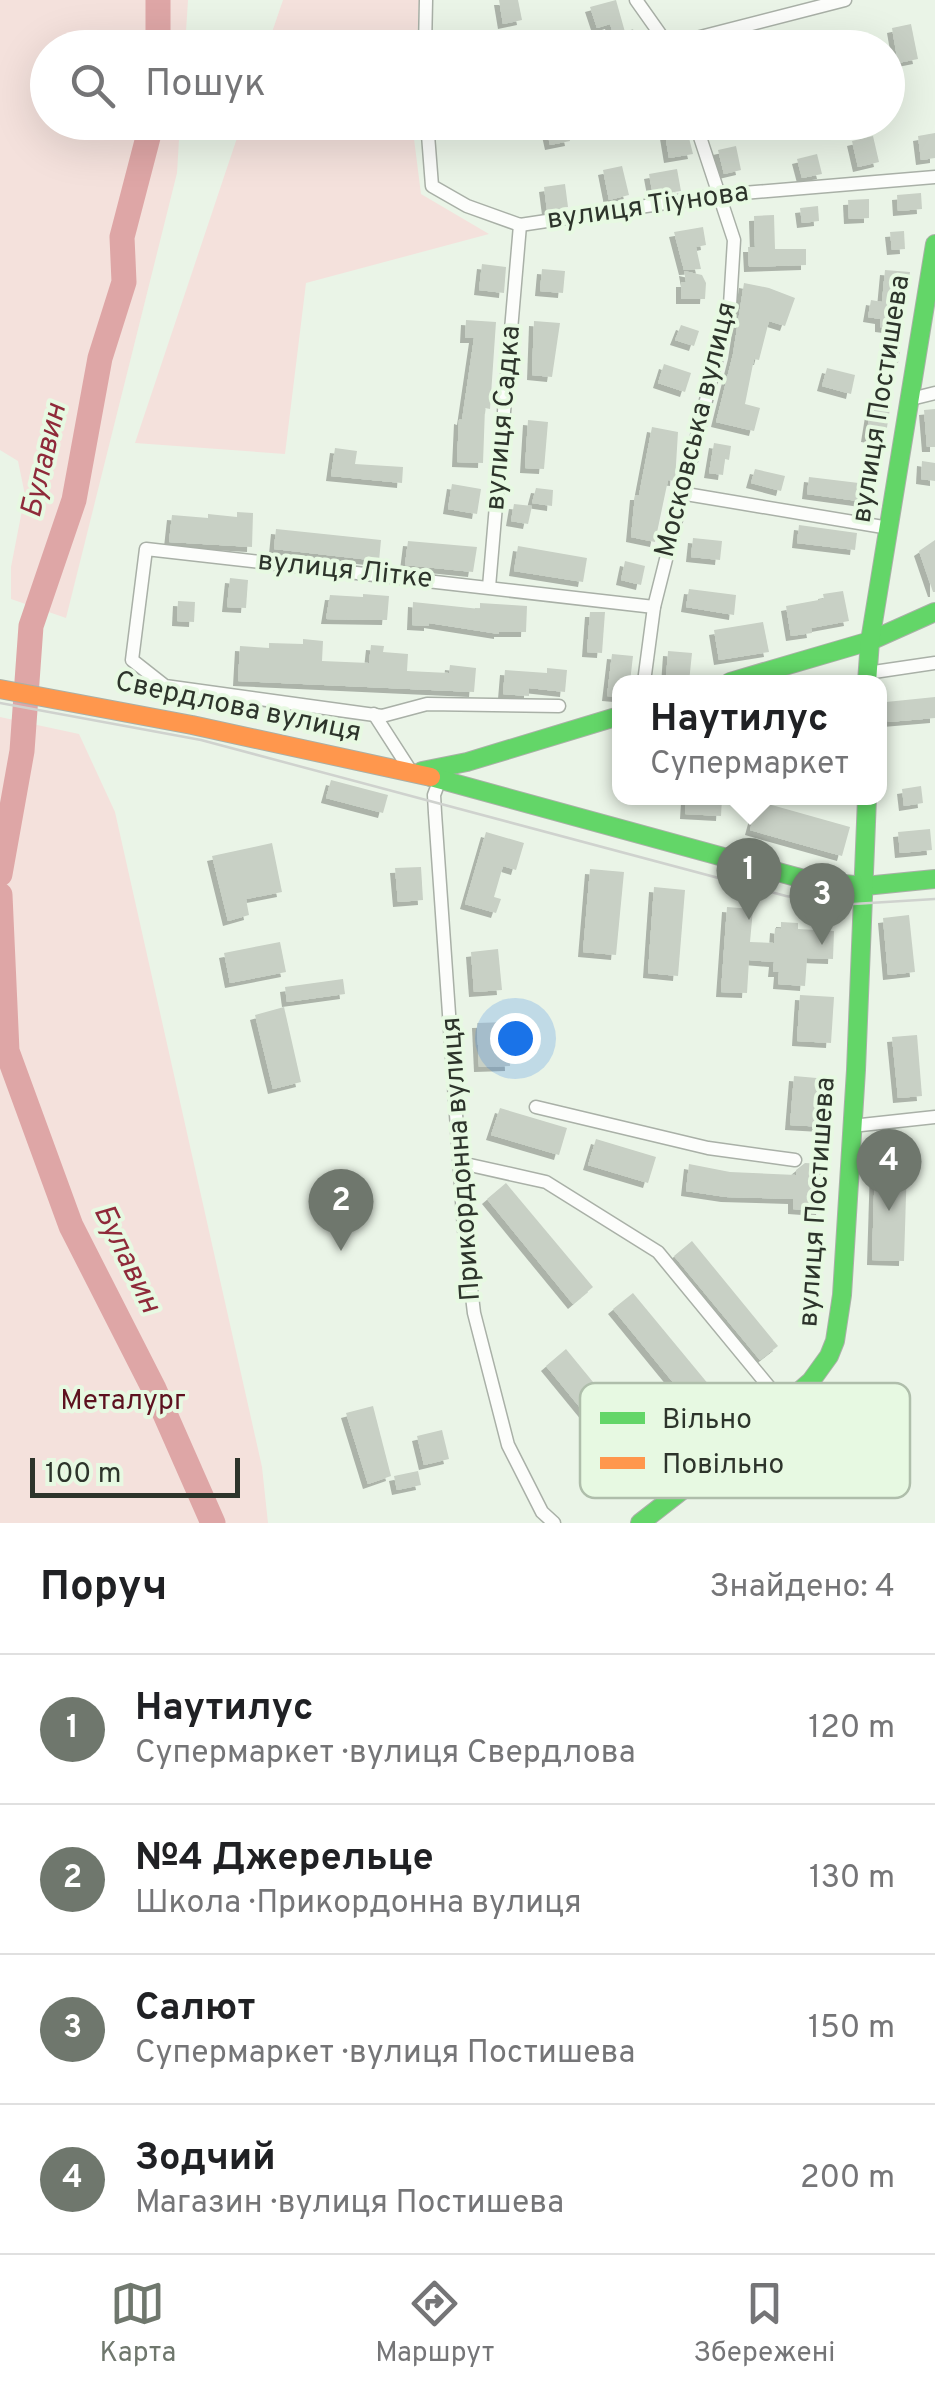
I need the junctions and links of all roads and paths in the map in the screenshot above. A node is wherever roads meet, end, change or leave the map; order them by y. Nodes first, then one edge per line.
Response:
1 (426, 0) edge
2 (636, 0) edge
3 (845, 0) edge
4 (425, 30) edge
5 (658, 30) edge
6 (731, 30) edge
7 (428, 140) edge
8 (701, 140) edge
9 (935, 177) edge
10 (719, 196) junction
11 (520, 225) junction
12 (935, 244) edge
13 (935, 393) edge
14 (911, 399) junction
15 (680, 493) junction
16 (889, 528) junction
17 (489, 587) junction
18 (654, 607) junction
19 (935, 612) edge
20 (870, 642) junction
21 (935, 663) edge
22 (645, 675) edge
23 (754, 675) edge
24 (867, 675) edge
25 (881, 675) edge
26 (6, 690) edge
27 (559, 706) dead end
28 (374, 714) junction
29 (612, 718) edge
30 (412, 773) junction
31 (440, 779) junction
32 (867, 805) edge
33 (935, 880) edge
34 (866, 886) junction
35 (536, 1107) dead end
36 (935, 1117) edge
37 (852, 1126) junction
38 (795, 1160) dead end
39 (460, 1163) junction
40 (766, 1383) edge
41 (807, 1383) edge
42 (671, 1498) edge
43 (554, 1523) edge
44 (640, 1523) edge

1 - 4 street
2 - 5 street
3 - 6 street
7 - 11 street, вулиця Тіунова
8 - 10 street, Московська вулиця
9 - 10 street, вулиця Тіунова
10 - 11 street, вулиця Тіунова
10 - 15 street, Московська вулиця
11 - 17 street, вулиця Садка
12 - 14 street, вулиця Постишева
13 - 14 street
14 - 16 street, вулиця Постишева
15 - 16 street
15 - 18 street, Московська вулиця
16 - 20 street, вулиця Постишева
17 - 18 street, вулиця Літке
17 - 28 street, вулиця Літке
18 - 22 street, Московська вулиця
19 - 20 street
20 - 23 street
20 - 24 street, вулиця Постишева
21 - 25 street
26 - 30 street, Свердлова вулиця
27 - 28 street
28 - 30 street
29 - 30 street
30 - 31 street, Свердлова вулиця
31 - 34 street, Свердлова вулиця
31 - 39 street, Прикордонна вулиця
32 - 34 street, вулиця Постишева
33 - 34 street, Свердлова вулиця
34 - 37 street, вулиця Постишева
35 - 38 street
36 - 37 street
37 - 41 street, вулиця Постишева
39 - 40 street
39 - 43 street, Прикордонна вулиця
42 - 44 street, вулиця Постишева

